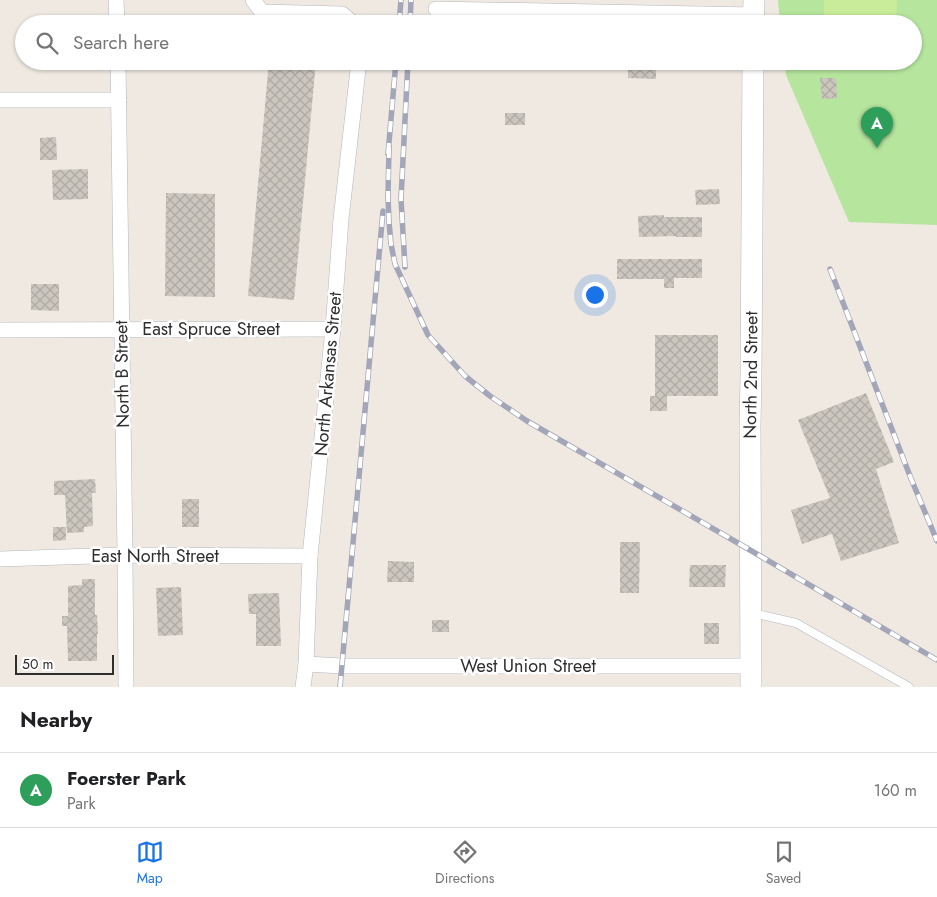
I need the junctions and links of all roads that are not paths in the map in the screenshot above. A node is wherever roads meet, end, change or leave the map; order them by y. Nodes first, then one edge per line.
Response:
1 (116, 0) edge
2 (253, 0) edge
3 (436, 9) dead end
4 (753, 13) edge
5 (117, 15) edge
6 (343, 15) edge
7 (118, 70) edge
8 (358, 70) edge
9 (753, 70) edge
10 (0, 100) edge
11 (119, 100) junction
12 (122, 329) junction
13 (333, 329) junction
14 (0, 330) edge
15 (125, 555) junction
16 (310, 556) junction
17 (0, 559) edge
18 (751, 613) junction
19 (306, 664) junction
20 (751, 666) junction
21 (126, 687) edge
22 (303, 687) edge
23 (751, 687) edge
24 (909, 687) edge

1 - 5 street
2 - 6 street
3 - 4 street
7 - 11 street, North B Street
8 - 13 street, North Arkansas Street
9 - 18 main road, North 2nd Street
10 - 11 street
11 - 12 street, North B Street
12 - 13 street, East Spruce Street
12 - 14 street, East Spruce Street
12 - 15 street, North B Street
13 - 16 street, North Arkansas Street
15 - 16 street, East North Street
15 - 17 street, East North Street
15 - 21 street, North B Street
16 - 19 street, North Arkansas Street
18 - 20 main road, North 2nd Street
18 - 24 lane
19 - 20 street, West Union Street
19 - 22 street, North Arkansas Street
20 - 23 main road, North 2nd Street

